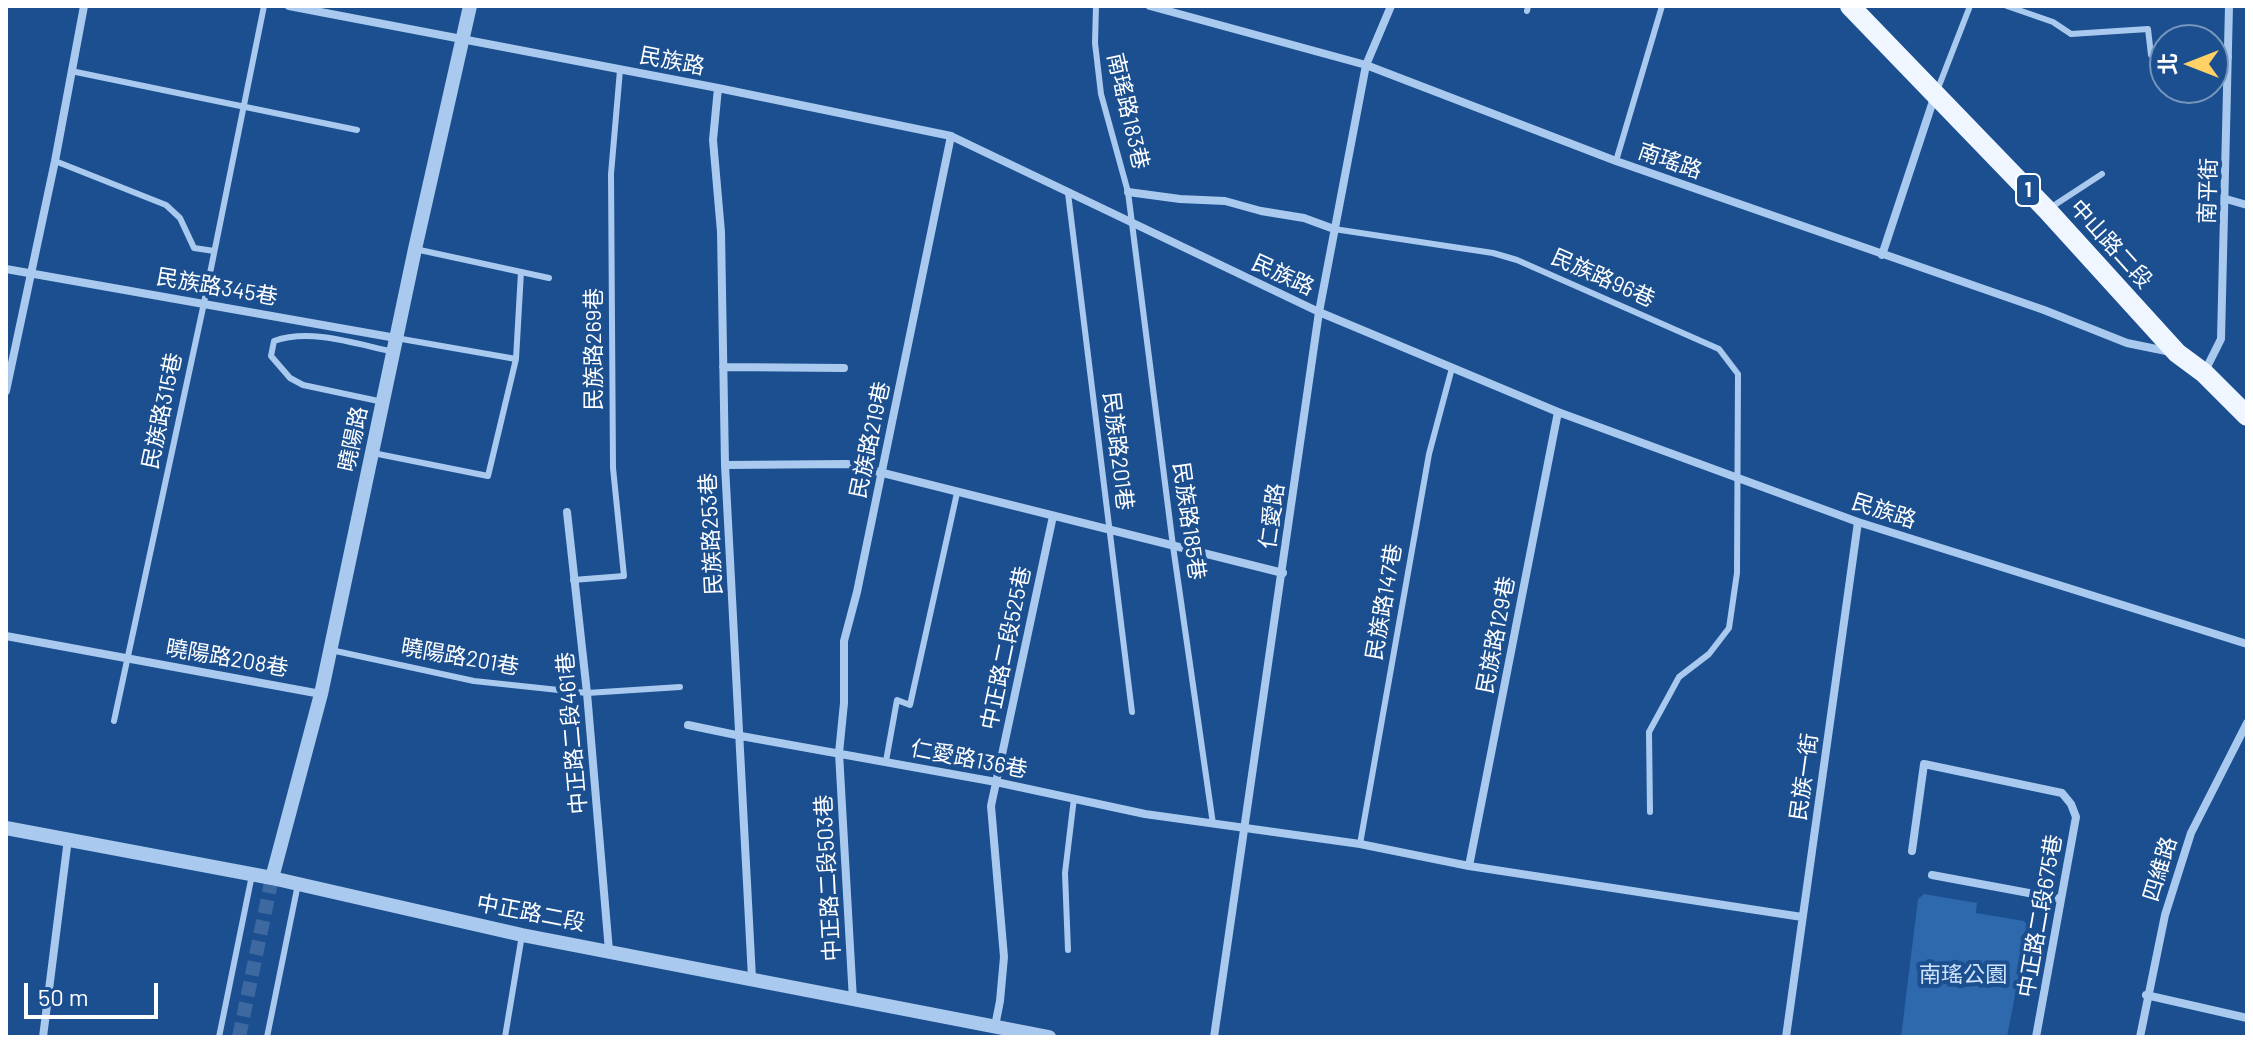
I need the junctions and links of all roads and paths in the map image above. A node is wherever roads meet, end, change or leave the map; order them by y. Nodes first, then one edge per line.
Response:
1 (84, 6) edge
2 (264, 6) edge
3 (289, 6) edge
4 (470, 6) edge
5 (1096, 6) edge
6 (1150, 6) edge
7 (1391, 6) edge
8 (1662, 6) edge
9 (1850, 6) edge
10 (1970, 6) edge
11 (2007, 6) edge
12 (2149, 38) edge
13 (461, 39) junction
14 (1366, 65) junction
15 (620, 70) junction
16 (71, 71) junction
17 (718, 88) junction
18 (1935, 94) junction
19 (2228, 104) edge
20 (243, 108) junction
21 (357, 130) dead end
22 (951, 136) junction
23 (55, 161) junction
24 (1616, 161) junction
25 (2102, 174) dead end
26 (1128, 192) junction
27 (1068, 193) junction
28 (2226, 199) junction
29 (2247, 205) edge
30 (2047, 210) junction
31 (1132, 224) junction
32 (1334, 229) junction
33 (415, 249) junction
34 (214, 251) junction
35 (1882, 255) junction
36 (6, 269) edge
37 (521, 272) junction
38 (30, 273) junction
39 (549, 278) dead end
40 (204, 303) junction
41 (1319, 312) junction
42 (395, 345) junction
43 (2177, 353) junction
44 (516, 359) junction
45 (723, 367) junction
46 (844, 368) dead end
47 (1452, 368) junction
48 (2204, 373) junction
49 (6, 391) edge
50 (383, 402) junction
51 (1558, 412) junction
52 (2247, 416) edge
53 (373, 453) junction
54 (725, 465) junction
55 (881, 474) junction
56 (1736, 479) junction
57 (957, 493) junction
58 (567, 512) dead end
59 (1053, 516) junction
60 (1858, 522) junction
61 (1109, 530) junction
62 (1173, 546) junction
63 (1283, 573) junction
64 (573, 580) junction
65 (6, 636) edge
66 (2247, 644) edge
67 (331, 650) junction
68 (126, 658) junction
69 (680, 687) dead end
70 (587, 693) junction
71 (321, 694) junction
72 (1132, 712) dead end
73 (114, 721) dead end
74 (2247, 723) edge
75 (688, 725) dead end
76 (741, 736) junction
77 (839, 753) junction
78 (886, 761) junction
79 (996, 782) junction
80 (1074, 798) junction
81 (1650, 812) dead end
82 (1213, 824) junction
83 (1244, 827) junction
84 (6, 828) edge
85 (68, 839) junction
86 (1360, 844) junction
87 (1912, 851) dead end
88 (1469, 866) junction
89 (252, 875) junction
90 (1932, 875) dead end
91 (272, 878) junction
92 (298, 884) junction
93 (2061, 899) junction
94 (1802, 917) junction
95 (522, 935) junction
96 (1068, 950) dead end
97 (609, 951) junction
98 (752, 978) junction
99 (2146, 995) junction
100 (853, 1000) junction
101 (2247, 1018) edge
102 (995, 1026) junction
103 (43, 1037) edge
104 (219, 1037) edge
105 (267, 1037) edge
106 (505, 1037) edge
107 (1049, 1037) edge
108 (1214, 1037) edge
109 (1786, 1037) edge
110 (2036, 1037) edge
111 (2140, 1037) edge

1 - 16 street
2 - 20 lane, 民族路315巷
3 - 13 street, 民族路
4 - 13 street, 曉陽路
5 - 26 lane, 南瑤路183巷
6 - 14 street, 南瑤路
7 - 14 street, 仁愛路
8 - 24 lane
9 - 18 main road, 中山路二段 / 1
10 - 18 lane
11 - 12 lane
13 - 15 street, 民族路
13 - 33 street, 曉陽路
14 - 24 street, 南瑤路
14 - 32 street, 仁愛路
15 - 17 street, 民族路
15 - 64 lane, 民族路269巷
16 - 20 lane
16 - 23 street
17 - 22 street, 民族路
17 - 45 street, 民族路253巷
18 - 30 main road, 中山路二段 / 1
18 - 35 street
19 - 28 street, 南平街
20 - 21 lane
20 - 34 lane, 民族路315巷
22 - 27 street, 民族路
22 - 55 street, 民族路219巷
23 - 34 lane, 民族路345巷
23 - 38 street
24 - 35 street, 南瑤路
25 - 30 lane
26 - 31 lane, 南瑤路183巷
26 - 32 street
27 - 31 street, 民族路
27 - 61 lane, 民族路201巷
28 - 29 street
28 - 48 street, 南平街
30 - 43 main road, 中山路二段 / 1
31 - 41 street, 民族路
31 - 62 lane, 民族路185巷
32 - 41 street, 仁愛路
32 - 56 lane, 民族路96巷
33 - 37 lane
33 - 42 street, 曉陽路
34 - 40 lane, 民族路315巷
35 - 43 street, 南瑤路
36 - 38 street, 民族路345巷
37 - 39 lane
37 - 44 lane
38 - 40 street, 民族路345巷
38 - 49 street
40 - 42 street, 民族路345巷
40 - 68 lane, 民族路315巷
41 - 47 street, 民族路
41 - 63 street, 仁愛路
42 - 44 lane
42 - 50 street, 曉陽路
42 - 50 lane
43 - 48 main road, 中山路二段 / 1
44 - 53 lane
45 - 46 street
45 - 54 street, 民族路253巷
47 - 51 street, 民族路
47 - 86 lane, 民族路147巷
48 - 52 main road, 1
50 - 53 street, 曉陽路
51 - 56 street, 民族路
51 - 88 street, 民族路129巷
53 - 67 street, 曉陽路
54 - 55 street
54 - 76 street, 民族路253巷
55 - 57 street
55 - 77 street, 民族路219巷
56 - 60 street, 民族路
56 - 81 lane, 民族路96巷
57 - 59 street
57 - 78 lane
58 - 64 street, 中正路二段461巷
59 - 61 street
59 - 79 street, 中正路二段525巷
60 - 66 street, 民族路
60 - 94 street, 民族一街
61 - 62 street
61 - 72 lane, 民族路201巷
62 - 63 street
62 - 82 lane, 民族路185巷
63 - 83 street, 仁愛路
64 - 70 street, 中正路二段461巷
65 - 68 street, 曉陽路208巷
67 - 70 lane, 曉陽路201巷
67 - 71 street, 曉陽路
68 - 71 street, 曉陽路208巷
68 - 73 lane, 民族路315巷
69 - 70 lane, 曉陽路201巷
70 - 97 street, 中正路二段461巷
71 - 91 street, 曉陽路
74 - 99 street, 四維路
75 - 76 street, 仁愛路136巷
76 - 77 street, 仁愛路136巷
76 - 98 street, 民族路253巷
77 - 78 street, 仁愛路136巷
77 - 100 street, 中正路二段503巷
78 - 79 street, 仁愛路136巷
79 - 80 street, 仁愛路136巷
79 - 102 street, 中正路二段525巷
80 - 82 street, 仁愛路136巷
80 - 96 lane
82 - 83 street, 仁愛路136巷
83 - 86 street, 仁愛路136巷
83 - 108 street, 仁愛路
84 - 85 street, 中正路二段
85 - 89 street, 中正路二段
85 - 103 street
86 - 88 street, 仁愛路136巷
87 - 93 street, 中正路二段675巷
88 - 94 street, 仁愛路136巷
89 - 91 street, 中正路二段
89 - 104 lane
90 - 93 street
91 - 92 street, 中正路二段
92 - 95 street, 中正路二段
92 - 105 lane
93 - 110 street, 中正路二段675巷
94 - 109 street, 民族一街
95 - 97 street, 中正路二段
95 - 106 lane
97 - 98 street, 中正路二段
98 - 100 street, 中正路二段
99 - 101 street
99 - 111 street, 四維路
100 - 102 street, 中正路二段
102 - 107 street, 中正路二段

